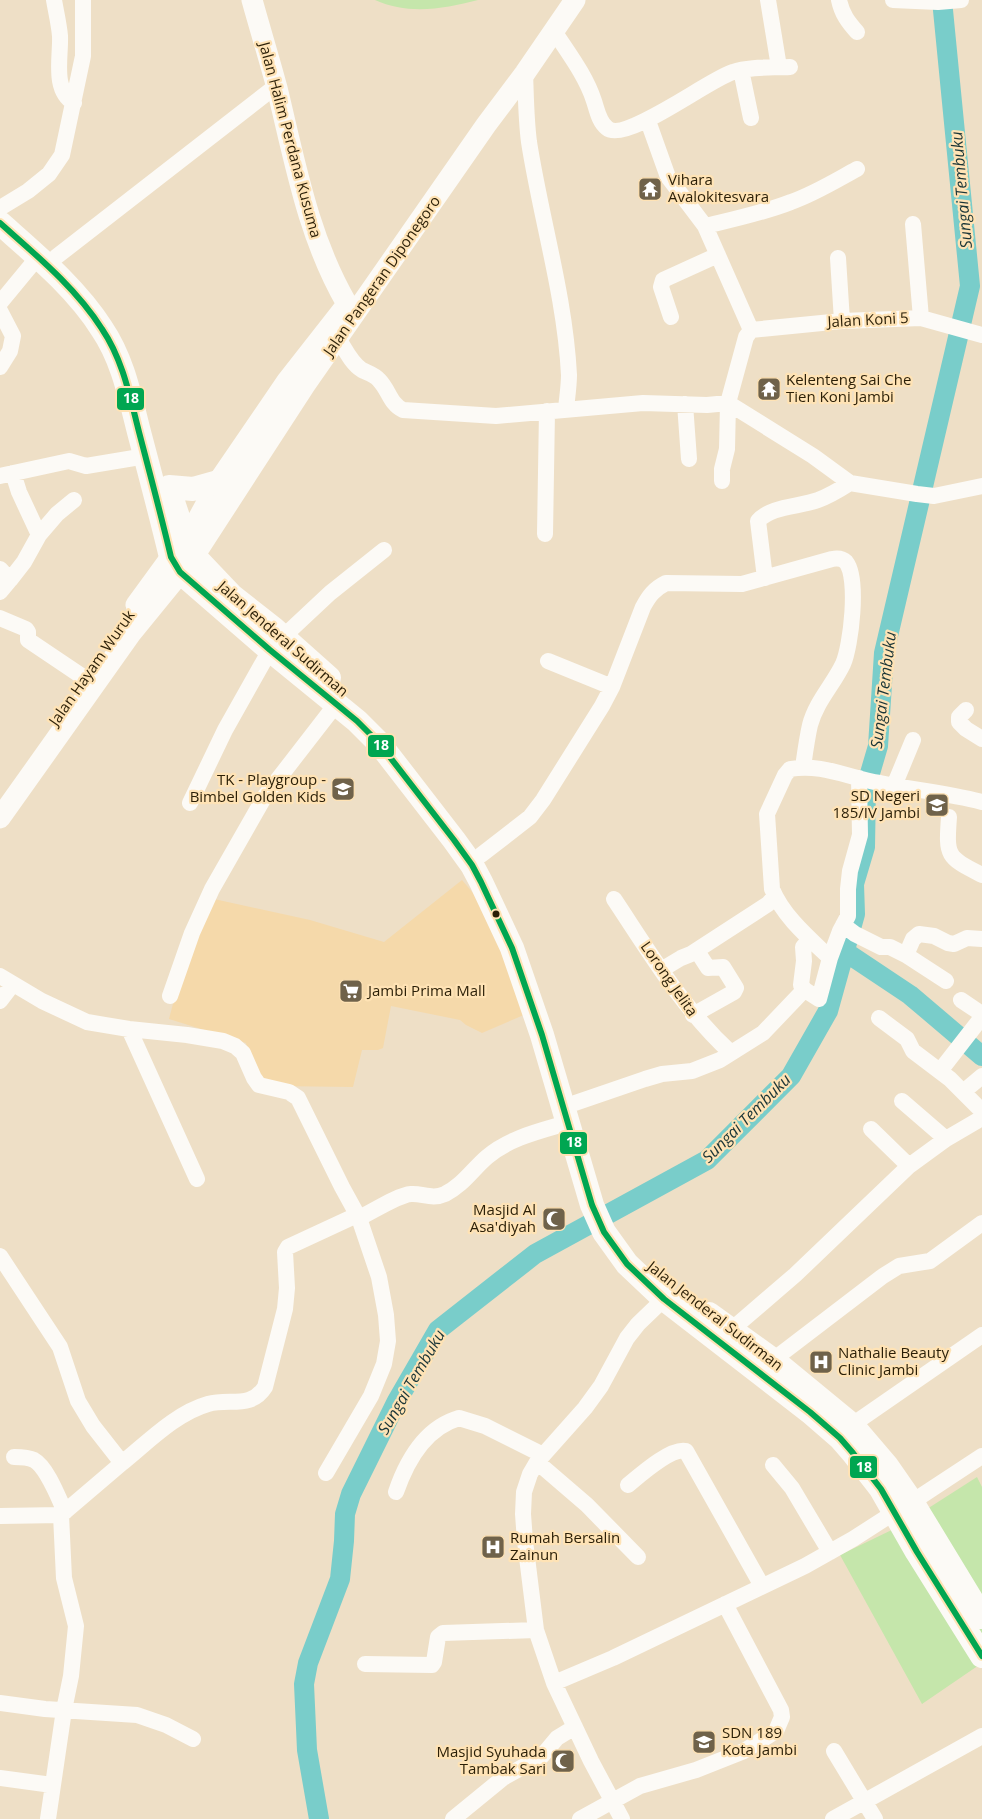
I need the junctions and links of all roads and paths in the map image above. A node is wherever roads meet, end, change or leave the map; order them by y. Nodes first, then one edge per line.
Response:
1 (54, 0) edge
2 (83, 0) edge
3 (252, 0) edge
4 (559, 0) edge
5 (575, 0) edge
6 (768, 0) edge
7 (839, 0) edge
8 (893, 0) edge
9 (961, 0) edge
10 (946, 1) edge
11 (554, 31) junction
12 (857, 32) dead end
13 (741, 70) junction
14 (525, 73) junction
15 (276, 86) junction
16 (74, 103) junction
17 (751, 118) dead end
18 (648, 121) junction
19 (472, 133) junction
20 (857, 169) dead end
21 (0, 208) edge
22 (0, 223) edge
23 (914, 224) dead end
24 (705, 226) junction
25 (718, 255) junction
26 (47, 257) junction
27 (838, 258) dead end
28 (0, 303) edge
29 (347, 304) junction
30 (0, 310) edge
31 (671, 317) dead end
32 (921, 318) junction
33 (842, 321) junction
34 (751, 330) junction
35 (978, 333) edge
36 (338, 338) junction
37 (0, 367) edge
38 (728, 403) junction
39 (685, 404) junction
40 (566, 409) junction
41 (547, 411) junction
42 (146, 456) junction
43 (688, 459) dead end
44 (6, 475) edge
45 (722, 480) dead end
46 (218, 482) junction
47 (850, 483) junction
48 (982, 486) edge
49 (169, 487) junction
50 (74, 500) dead end
51 (545, 534) dead end
52 (39, 535) junction
53 (384, 550) dead end
54 (183, 557) junction
55 (765, 578) junction
56 (4, 580) edge
57 (0, 618) edge
58 (276, 644) junction
59 (548, 661) dead end
60 (83, 677) junction
61 (612, 687) junction
62 (337, 703) junction
63 (966, 710) dead end
64 (982, 739) edge
65 (914, 740) dead end
66 (803, 766) junction
67 (867, 780) junction
68 (894, 786) junction
69 (0, 797) edge
70 (436, 802) junction
71 (982, 802) edge
72 (190, 803) dead end
73 (949, 817) dead end
74 (0, 818) edge
75 (481, 855) junction
76 (982, 876) edge
77 (776, 896) junction
78 (614, 900) dead end
79 (848, 929) junction
80 (810, 939) junction
81 (982, 939) edge
82 (519, 946) junction
83 (696, 951) junction
84 (906, 955) junction
85 (830, 958) junction
86 (662, 970) junction
87 (6, 980) edge
88 (946, 981) dead end
89 (804, 990) junction
90 (170, 996) dead end
91 (0, 1000) edge
92 (961, 1000) dead end
93 (693, 1015) junction
94 (982, 1016) edge
95 (879, 1018) dead end
96 (129, 1029) junction
97 (726, 1057) junction
98 (940, 1071) junction
99 (982, 1076) edge
100 (963, 1092) junction
101 (902, 1102) dead end
102 (982, 1111) edge
103 (571, 1113) junction
104 (982, 1118) edge
105 (871, 1129) dead end
106 (946, 1139) junction
107 (909, 1166) junction
108 (197, 1179) dead end
109 (358, 1217) junction
110 (982, 1223) edge
111 (612, 1229) junction
112 (0, 1256) edge
113 (664, 1298) junction
114 (695, 1314) junction
115 (730, 1330) junction
116 (982, 1335) edge
117 (773, 1360) junction
118 (852, 1425) junction
119 (982, 1456) edge
120 (14, 1457) dead end
121 (540, 1459) junction
122 (122, 1463) junction
123 (773, 1465) dead end
124 (326, 1473) dead end
125 (628, 1485) dead end
126 (396, 1492) dead end
127 (904, 1507) junction
128 (63, 1514) junction
129 (0, 1516) edge
130 (830, 1552) junction
131 (638, 1556) dead end
132 (762, 1586) junction
133 (726, 1604) junction
134 (977, 1615) edge
135 (536, 1630) junction
136 (982, 1656) edge
137 (364, 1664) dead end
138 (554, 1683) junction
139 (0, 1703) edge
140 (64, 1710) junction
141 (575, 1727) junction
142 (982, 1736) edge
143 (193, 1739) dead end
144 (834, 1751) dead end
145 (0, 1778) edge
146 (52, 1784) junction
147 (613, 1800) junction
148 (865, 1802) junction
149 (48, 1819) edge
150 (453, 1819) edge
151 (580, 1819) edge
152 (622, 1819) edge
153 (832, 1819) edge
154 (875, 1819) edge

1 - 16 street
2 - 16 street
3 - 15 main road, Jalan Halim Perdana Kusuma
4 - 19 main road, Jalan Pangeran Diponegoro
5 - 11 main road, Jalan Pangeran Diponegoro
6 - 13 street
7 - 12 street
8 - 10 street
9 - 10 street
11 - 14 main road, Jalan Pangeran Diponegoro
11 - 18 street
13 - 17 street
13 - 18 street
14 - 19 main road, Jalan Pangeran Diponegoro
14 - 40 street
15 - 26 street
15 - 29 main road, Jalan Halim Perdana Kusuma
16 - 21 street
18 - 24 street
19 - 29 main road, Jalan Pangeran Diponegoro
19 - 36 main road, Jalan Pangeran Diponegoro
20 - 24 street
21 - 26 highway
22 - 26 highway
23 - 32 street
24 - 25 street
25 - 31 street
25 - 34 street
26 - 28 street
26 - 42 highway
26 - 49 highway
27 - 33 street
29 - 46 main road, Jalan Pangeran Diponegoro
30 - 37 street
32 - 33 street, Jalan Koni 5
32 - 35 street, Jalan Koni 5
33 - 34 street, Jalan Koni 5
34 - 38 street
36 - 41 street
36 - 54 main road, Jalan Pangeran Diponegoro
38 - 39 street
38 - 45 street
38 - 47 street
39 - 40 street
39 - 43 street
40 - 41 street
41 - 51 street
42 - 44 street
42 - 54 highway
44 - 52 street
46 - 49 highway
46 - 54 main road, Jalan Pangeran Diponegoro
47 - 48 street
47 - 55 street
49 - 54 highway
50 - 52 street
52 - 56 street
53 - 58 street
54 - 58 highway, Jalan Jenderal Sudirman
54 - 60 main road, Jalan Hayam Wuruk
54 - 74 main road, Jalan Hayam Wuruk
55 - 61 street
55 - 66 street
57 - 60 street
58 - 62 highway, Jalan Jenderal Sudirman
58 - 70 highway, Jalan Jenderal Sudirman
58 - 72 street
59 - 61 street
60 - 69 main road, Jalan Hayam Wuruk
61 - 75 street
62 - 70 highway, Jalan Jenderal Sudirman
62 - 90 street
63 - 64 street
65 - 68 street
66 - 67 street
66 - 77 street
67 - 68 street
67 - 79 street
68 - 71 street
70 - 75 highway, Jalan Jenderal Sudirman
70 - 82 highway, Jalan Jenderal Sudirman
73 - 76 street
75 - 82 highway, Jalan Jenderal Sudirman
77 - 80 street
77 - 83 street
78 - 86 street, Lorong Jelita
79 - 84 street
79 - 85 street
80 - 85 street
80 - 89 street
81 - 84 street
82 - 103 highway, Jalan Jenderal Sudirman
83 - 86 street
83 - 93 street
84 - 88 street
85 - 89 street
86 - 93 street, Lorong Jelita
87 - 91 street
87 - 96 street
89 - 97 street
92 - 94 street
93 - 97 street, Lorong Jelita
94 - 98 street
95 - 98 street
96 - 108 street
96 - 109 street
97 - 103 street
98 - 100 street
99 - 100 street
100 - 102 street
101 - 106 street
103 - 109 street
103 - 111 highway, Jalan Jenderal Sudirman
104 - 106 street
105 - 107 street
106 - 107 street
107 - 115 street
109 - 122 street
109 - 124 street
110 - 117 street
111 - 113 highway, Jalan Jenderal Sudirman
111 - 114 highway, Jalan Jenderal Sudirman
112 - 122 street
113 - 114 highway, Jalan Jenderal Sudirman
113 - 121 street
114 - 115 highway, Jalan Jenderal Sudirman
114 - 127 highway, Jalan Jenderal Sudirman
115 - 117 highway, Jalan Jenderal Sudirman
116 - 118 street
117 - 118 highway, Jalan Jenderal Sudirman
118 - 127 highway, Jalan Jenderal Sudirman
119 - 127 street
120 - 128 street
121 - 126 street
121 - 131 street
121 - 135 street
122 - 128 street
123 - 130 street
125 - 132 street
127 - 130 street
127 - 134 highway, Jalan Jenderal Sudirman
128 - 129 street
128 - 140 street
130 - 132 street
132 - 133 street
133 - 138 street
133 - 147 street
134 - 136 highway, Jalan Jenderal Sudirman
135 - 137 street
135 - 138 street
138 - 141 street
139 - 140 street
140 - 143 street
140 - 146 street
141 - 147 street
141 - 150 street
142 - 148 street
144 - 148 street
145 - 146 street
146 - 149 street
147 - 151 street
147 - 152 street
148 - 153 street
148 - 154 street

